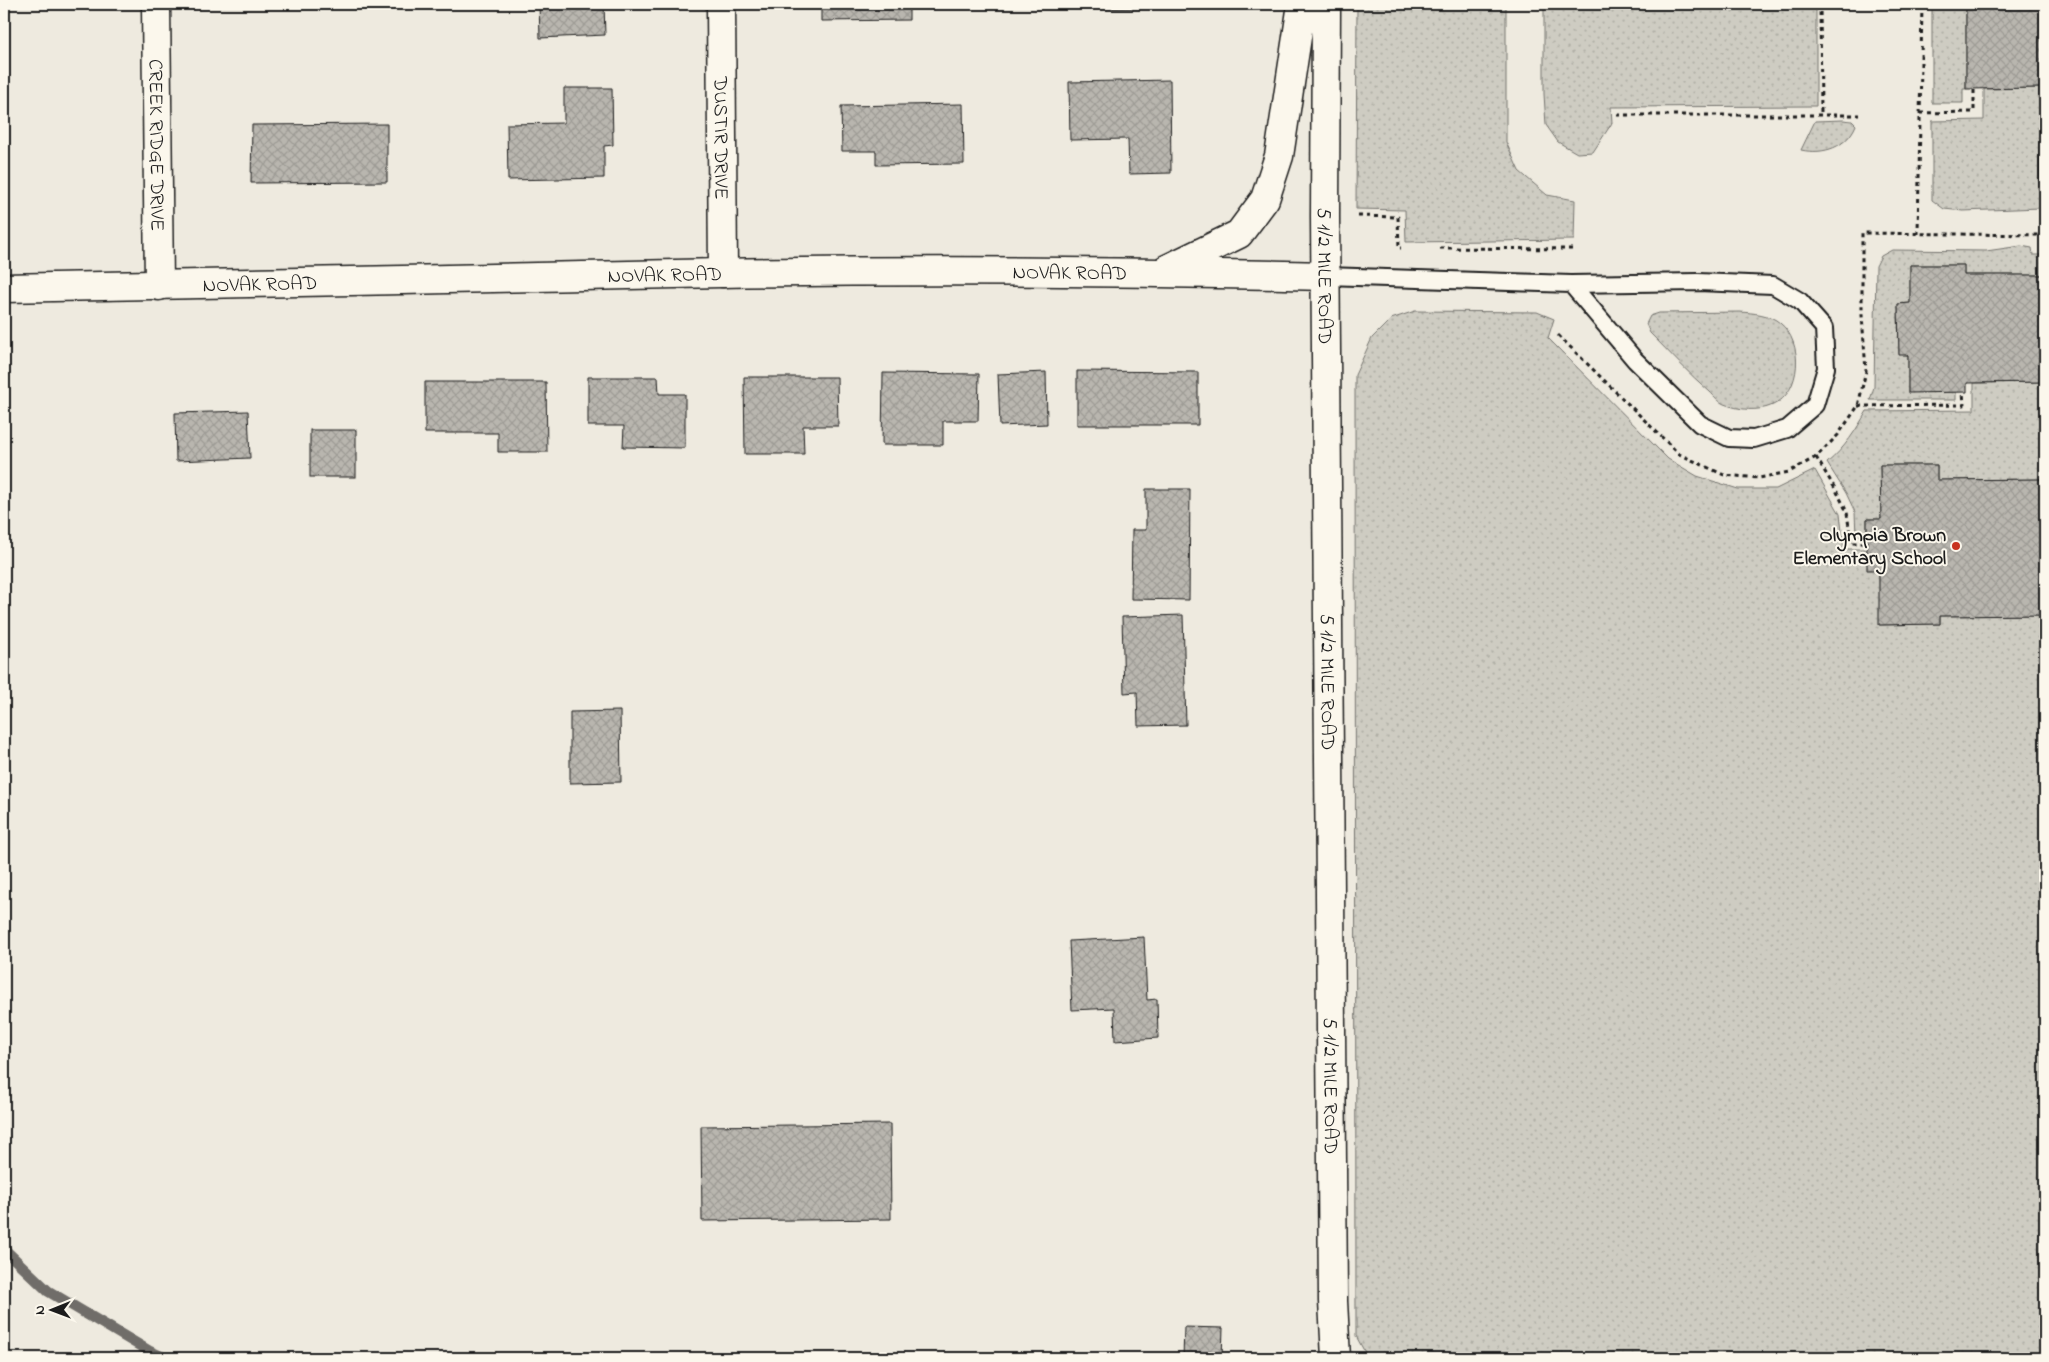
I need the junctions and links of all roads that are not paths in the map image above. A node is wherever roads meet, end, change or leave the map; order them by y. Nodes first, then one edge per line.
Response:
1 (156, 4) edge
2 (721, 4) edge
3 (1302, 4) edge
4 (1326, 4) edge
5 (1161, 272) junction
6 (723, 273) junction
7 (1326, 276) junction
8 (1571, 284) junction
9 (159, 286) junction
10 (4, 288) edge
11 (1336, 1358) edge

1 - 9 street, CREEK RIDGE DRIVE
2 - 6 street, DUSTIR DRIVE
3 - 5 street
4 - 7 street, 5 1/2 MILE ROAD
5 - 6 street, NOVAK ROAD
5 - 7 street, NOVAK ROAD
6 - 9 street, NOVAK ROAD
7 - 8 lane
7 - 11 street, 5 1/2 MILE ROAD
8 - 8 lane
9 - 10 street, NOVAK ROAD

